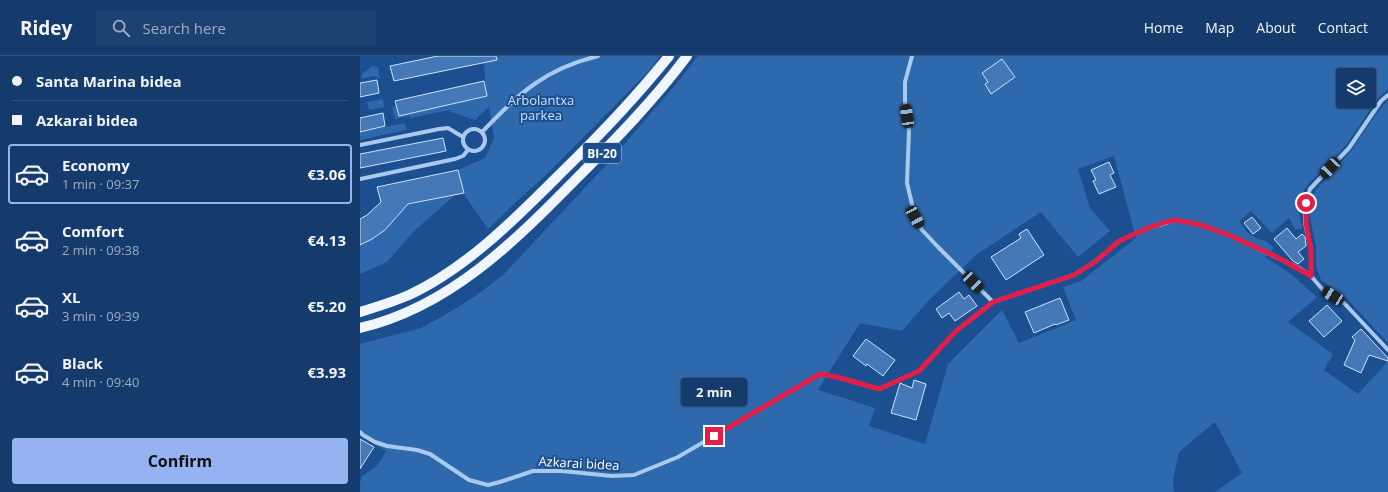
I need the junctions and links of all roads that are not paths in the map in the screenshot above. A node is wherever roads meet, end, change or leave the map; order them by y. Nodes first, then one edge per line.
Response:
1 (598, 56) edge
2 (669, 56) edge
3 (687, 56) edge
4 (912, 56) edge
5 (1388, 95) edge
6 (482, 132) junction
7 (463, 136) junction
8 (360, 145) edge
9 (468, 150) junction
10 (360, 180) edge
11 (1311, 276) junction
12 (993, 302) junction
13 (360, 312) edge
14 (360, 328) edge
15 (1388, 350) edge
16 (360, 432) edge

1 - 6 street
2 - 13 main road, BI-20
3 - 14 main road, BI-20
4 - 12 street
5 - 11 street
6 - 7 street
6 - 9 street
7 - 8 street
7 - 9 street
9 - 10 street
11 - 12 street, Azkarai bidea
11 - 15 street
12 - 16 street, Azkarai bidea

